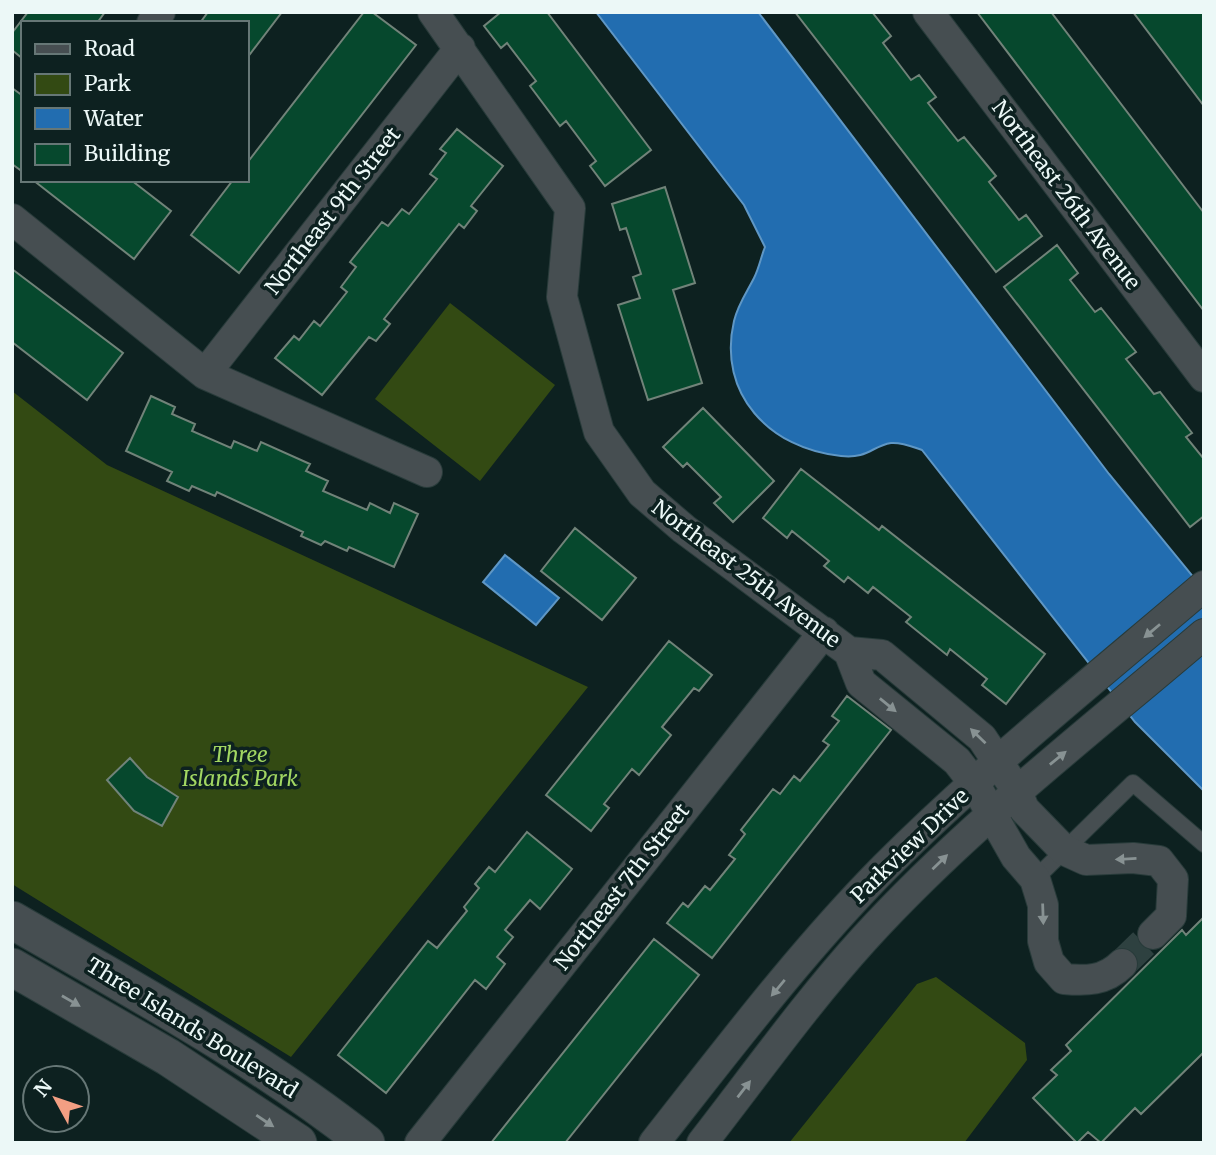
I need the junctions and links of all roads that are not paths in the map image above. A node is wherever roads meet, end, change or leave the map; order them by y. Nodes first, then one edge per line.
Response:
1 (433, 12) edge
2 (928, 12) edge
3 (460, 48) junction
4 (12, 219) edge
5 (1200, 365) edge
6 (205, 374) junction
7 (427, 472) dead end
8 (1204, 586) edge
9 (824, 632) junction
10 (1204, 634) edge
11 (849, 652) junction
12 (999, 762) junction
13 (974, 783) junction
14 (1017, 791) junction
15 (992, 811) junction
16 (1204, 844) edge
17 (1064, 850) junction
18 (886, 866) junction
19 (1035, 879) junction
20 (911, 890) junction
21 (1153, 934) tunnel mouth
22 (18, 954) edge
23 (1122, 964) tunnel mouth
24 (298, 1143) edge
25 (366, 1143) edge
26 (420, 1143) edge
27 (654, 1143) edge
28 (702, 1143) edge

1 - 3 street, Northeast 25th Avenue
2 - 5 street, Northeast 26th Avenue
3 - 6 street, Northeast 9th Street
3 - 9 street, Northeast 25th Avenue
4 - 6 street
6 - 7 street
8 -> 12 street, Parkview Drive
9 - 11 street, Northeast 25th Avenue
9 - 26 street, Northeast 7th Street
14 -> 10 street, Parkview Drive
12 -> 11 street, Northeast 25th Avenue
11 -> 13 street, Northeast 25th Avenue
12 - 13 street, Parkview Drive
12 - 14 street, Northeast 25th Avenue
13 - 15 street, Northeast 25th Avenue
13 - 18 street, Parkview Drive
14 - 15 street, Parkview Drive
14 - 17 street, Northeast 25th Avenue
15 - 19 street, Northeast 25th Avenue
20 -> 15 street, Parkview Drive
16 - 17 lane
17 - 19 lane
21 -> 17 street
18 - 20 street
18 -> 27 street, Parkview Drive
19 -> 23 street
28 -> 20 street, Parkview Drive
22 -> 24 street, Three Islands Boulevard
22 - 25 street, Three Islands Boulevard

